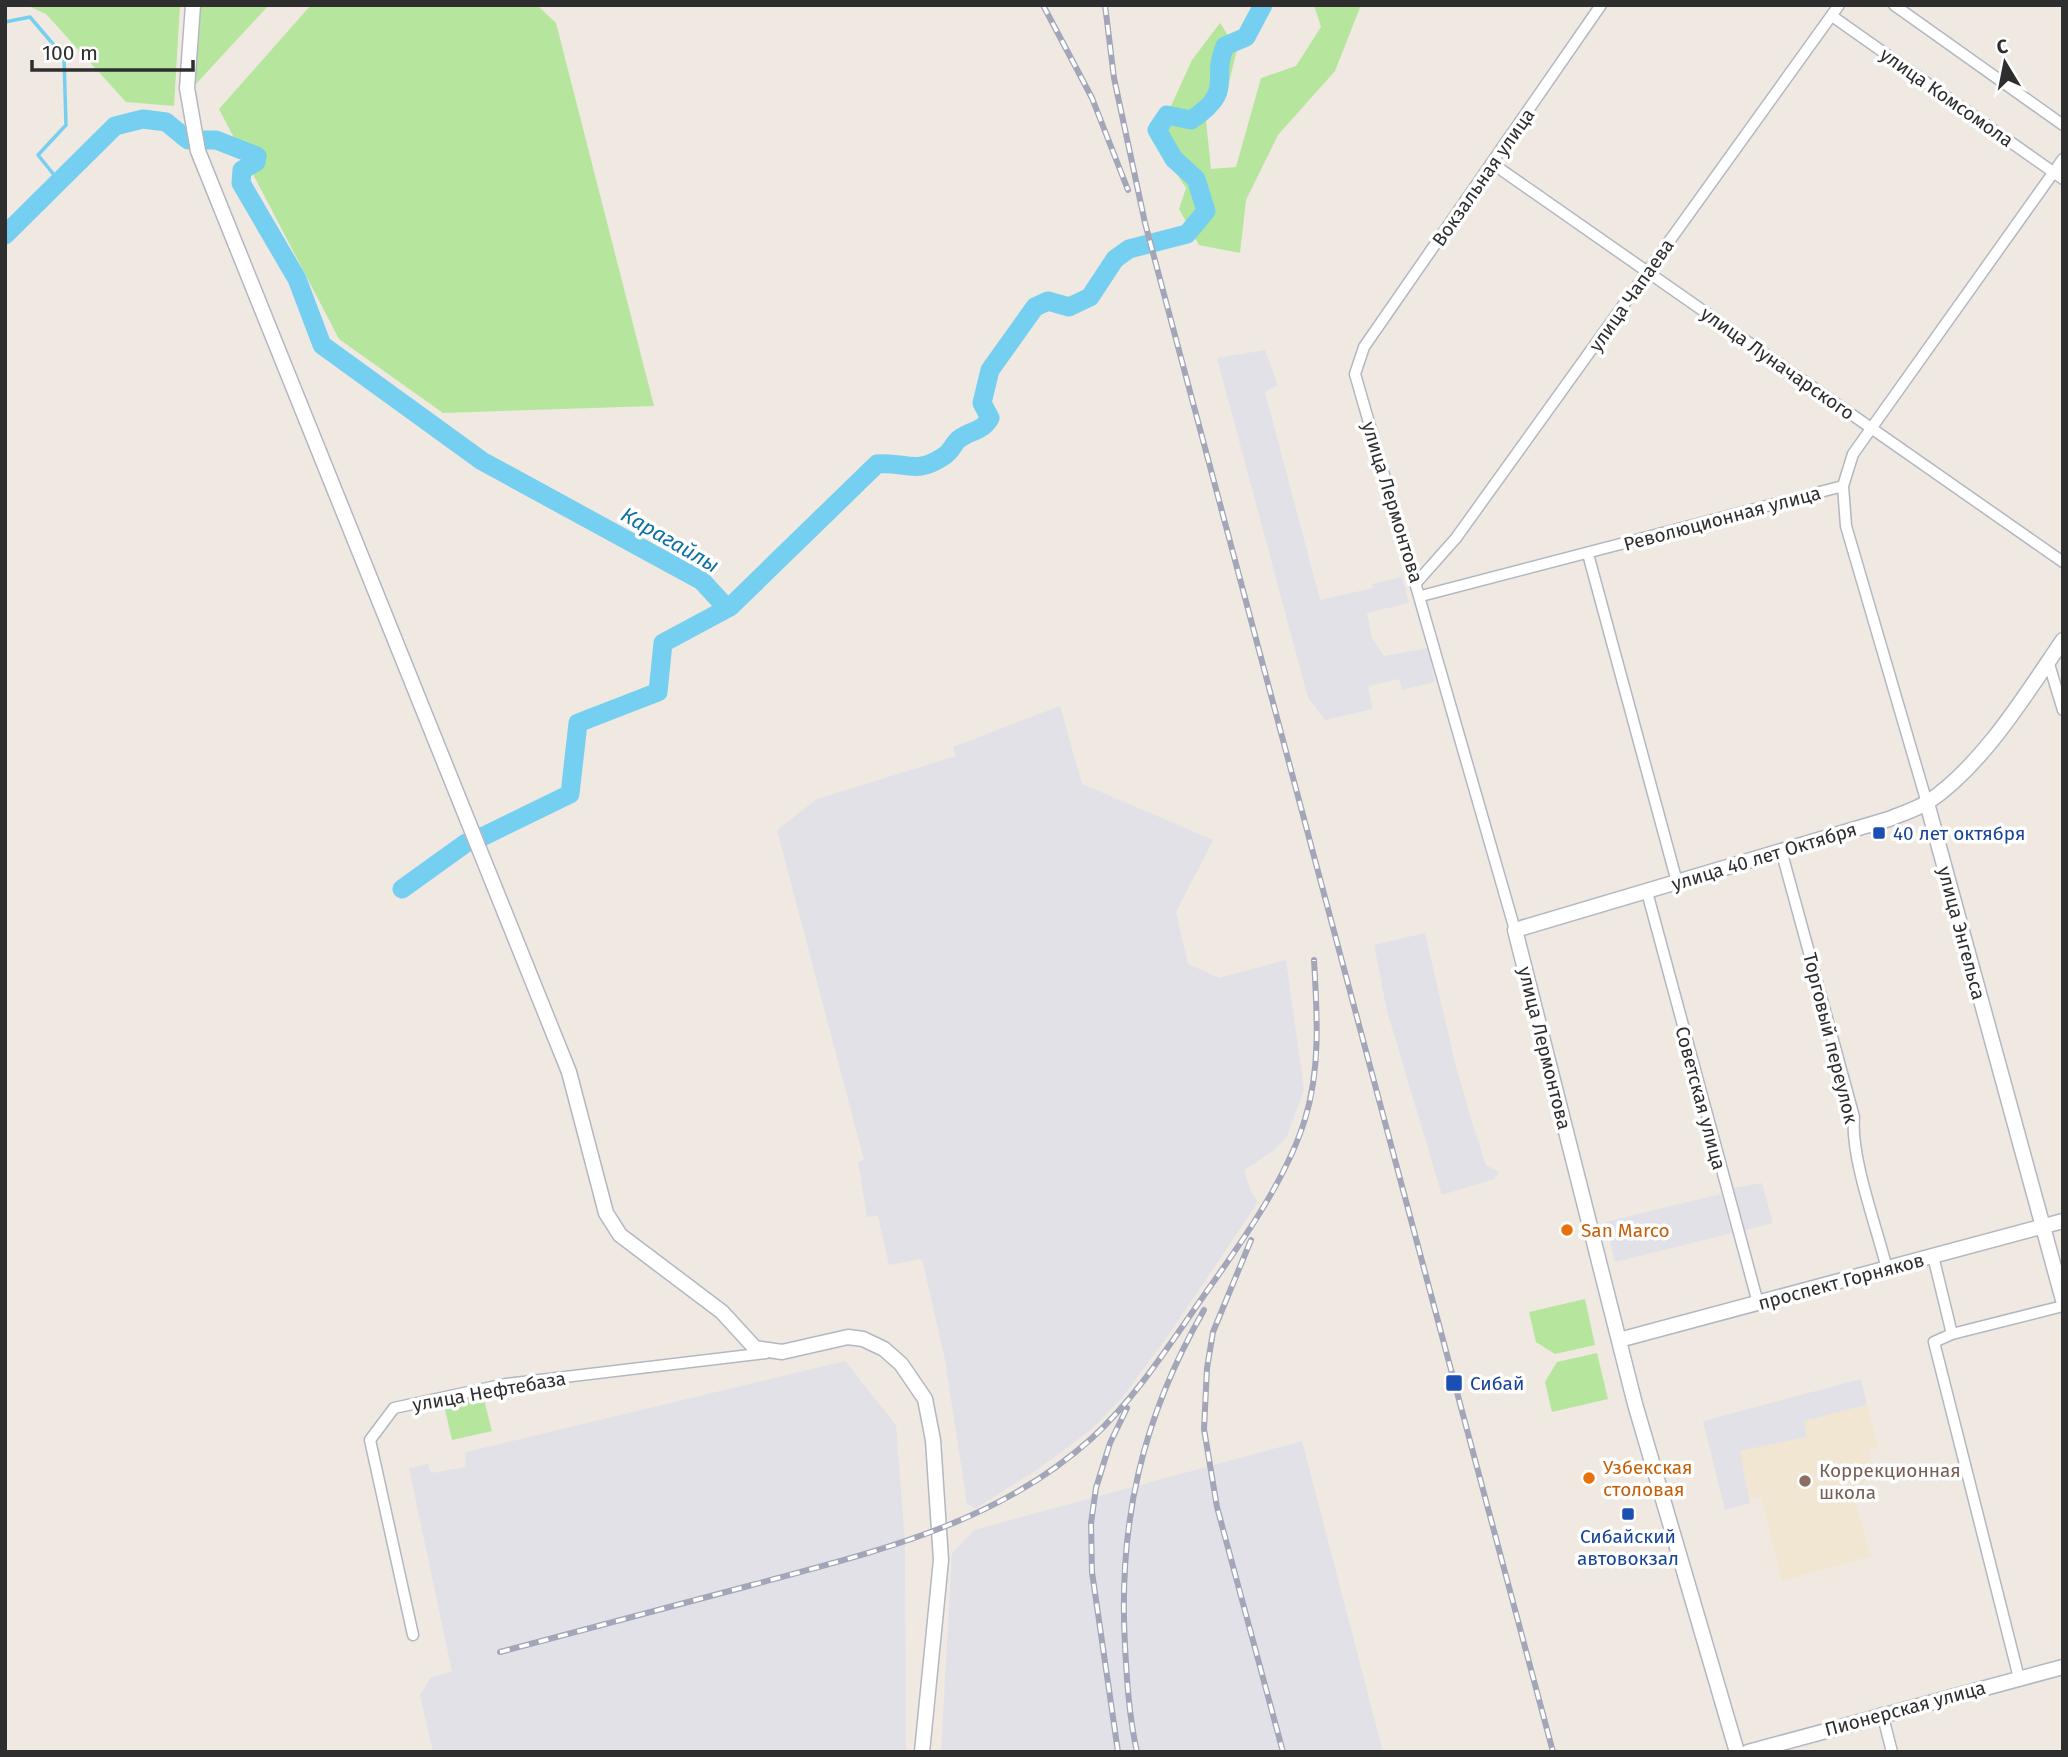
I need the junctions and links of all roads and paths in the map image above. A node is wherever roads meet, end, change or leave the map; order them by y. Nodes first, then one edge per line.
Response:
1 (192, 5) edge
2 (1601, 5) edge
3 (1839, 5) edge
4 (1894, 5) edge
5 (1832, 16) junction
6 (2063, 125) edge
7 (2063, 159) edge
8 (1493, 164) junction
9 (2058, 176) edge
10 (1648, 271) junction
11 (1364, 347) joint
12 (1871, 429) junction
13 (1843, 486) junction
14 (1588, 554) junction
15 (2063, 562) edge
16 (1417, 582) junction
17 (1421, 596) junction
18 (2063, 640) edge
19 (2048, 661) junction
20 (2063, 710) edge
21 (1927, 803) junction
22 (1781, 850) junction
23 (1677, 882) junction
24 (1647, 892) junction
25 (1515, 930) junction
26 (2063, 1222) edge
27 (2041, 1227) junction
28 (1933, 1256) junction
29 (1887, 1269) junction
30 (2063, 1300) edge
31 (1758, 1303) junction
32 (2063, 1306) edge
33 (1952, 1334) junction
34 (1619, 1340) junction
35 (782, 1352) junction
36 (413, 1635) dead end
37 (2063, 1667) edge
38 (2019, 1678) junction
39 (1882, 1713) junction
40 (922, 1752) edge
41 (1737, 1752) edge
42 (1748, 1752) edge
43 (1892, 1752) edge

1 - 35 street
2 - 8 street, Вокзальная улица
3 - 5 street, улица Чапаева
4 - 6 street
5 - 9 street, улица Комсомола
5 - 10 street, улица Чапаева
7 - 9 street, Революционная улица
8 - 10 street, улица Луначарского
8 - 11 street, Вокзальная улица
9 - 12 street, Революционная улица
10 - 12 street, улица Луначарского
10 - 16 street, улица Чапаева
11 - 16 street, улица Лермонтова
12 - 13 street, Революционная улица
12 - 15 street, улица Луначарского
13 - 14 street, Революционная улица
13 - 21 street, улица Энгельса
14 - 17 street, Революционная улица
14 - 23 street
16 - 17 street, улица Лермонтова
17 - 25 street, улица Лермонтова
18 - 19 street, улица 40 лет Октября
19 - 20 street
19 - 21 street, улица 40 лет Октября
21 - 22 street, улица 40 лет Октября
21 - 27 street, улица Энгельса
22 - 23 street, улица 40 лет Октября
22 - 29 street, Торговый переулок
23 - 24 street, улица 40 лет Октября
24 - 25 street, улица 40 лет Октября
24 - 31 street, Советская улица
25 - 34 street, улица Лермонтова
26 - 27 street, проспект Горняков
27 - 28 street, проспект Горняков
27 - 30 street, улица Энгельса
28 - 29 street, проспект Горняков
28 - 33 street
29 - 31 street, проспект Горняков
31 - 34 street, проспект Горняков
32 - 33 street
33 - 38 street
34 - 41 street, улица Лермонтова
35 - 36 street, улица Нефтебаза
35 - 40 street
37 - 38 street, Пионерская улица
38 - 39 street, Пионерская улица
39 - 42 street, Пионерская улица
39 - 43 street

